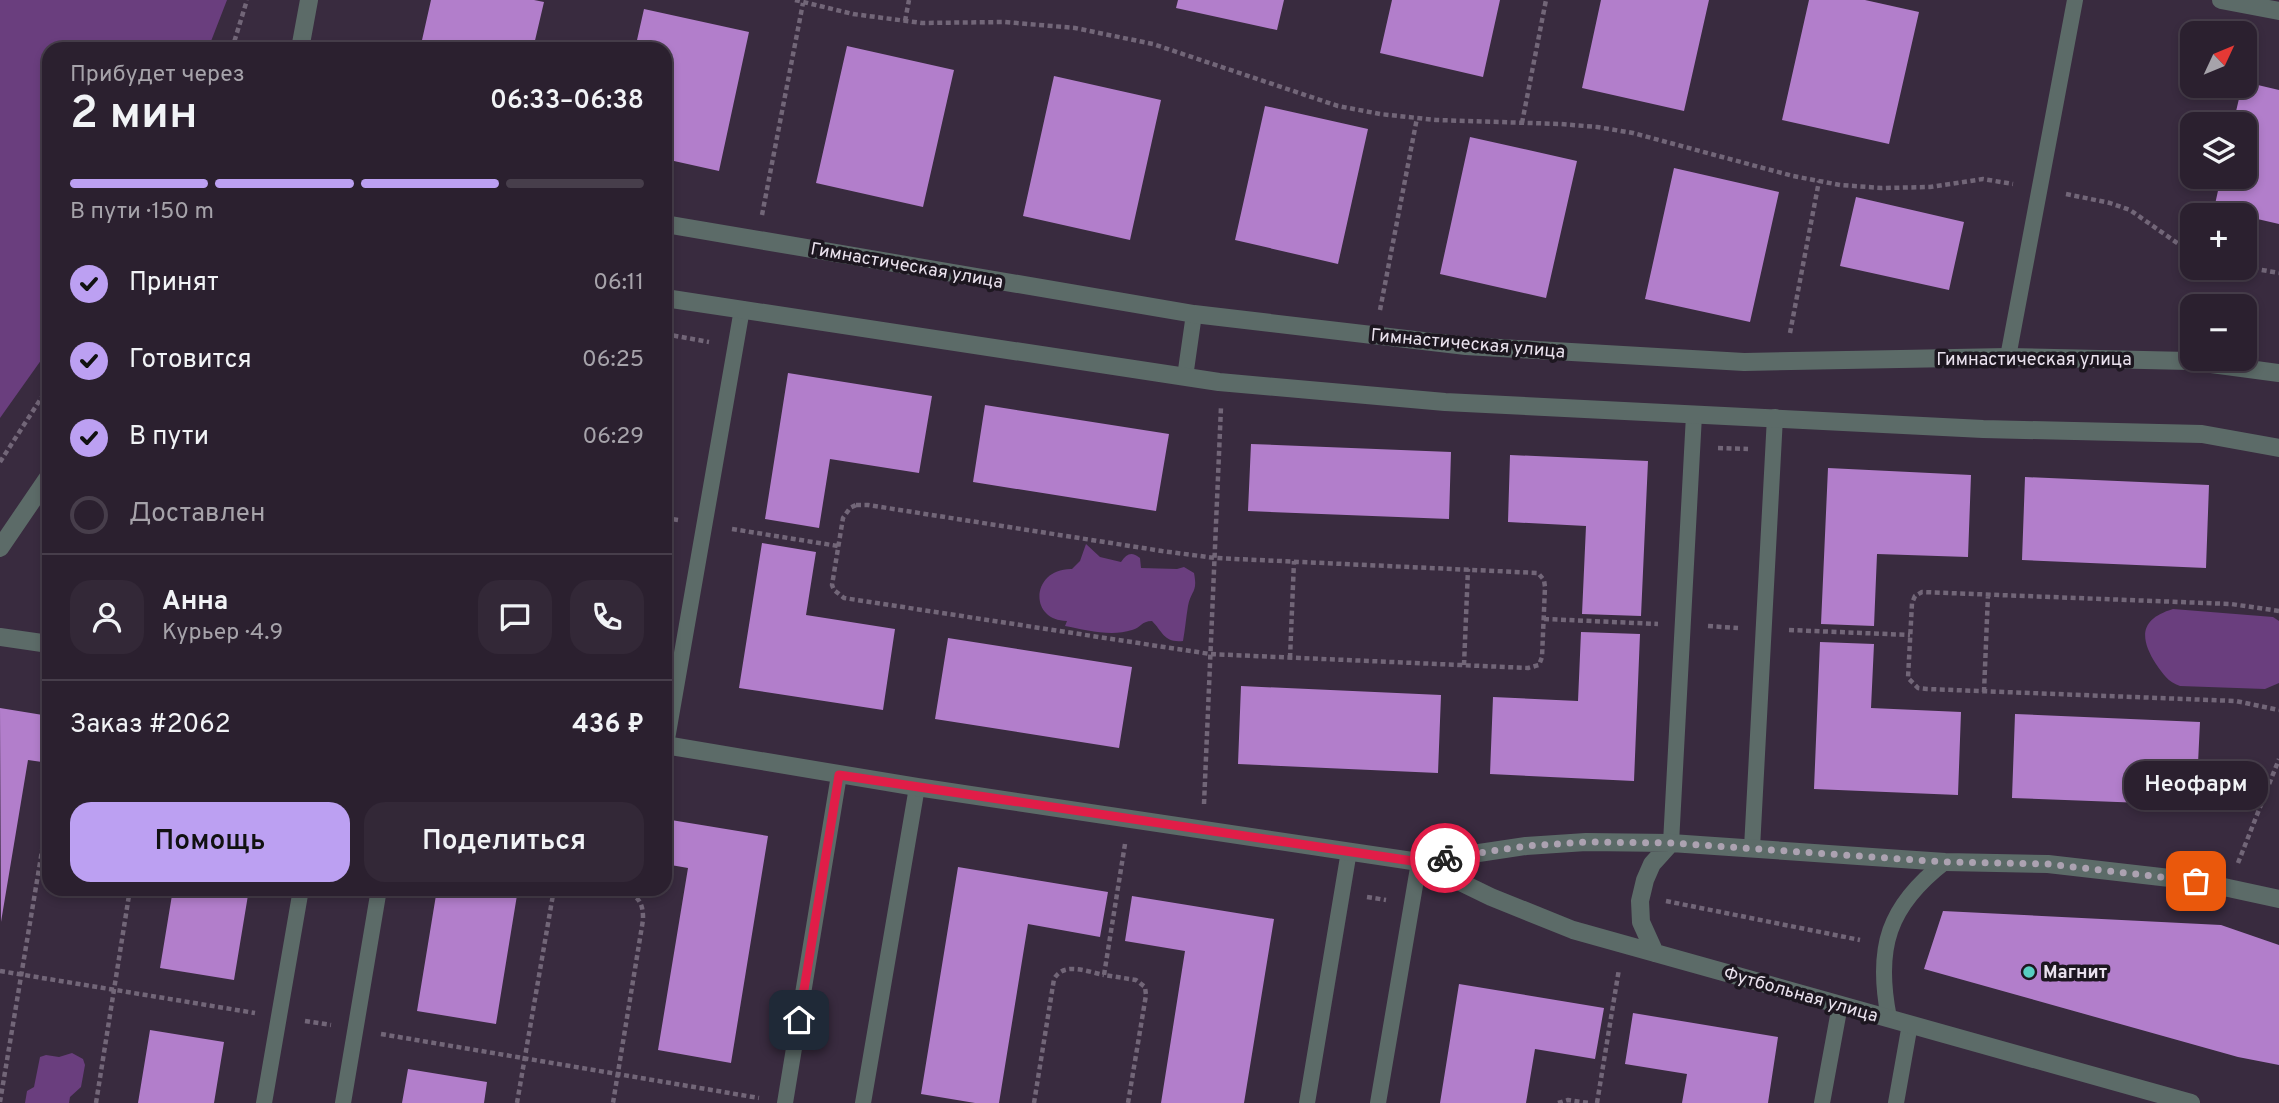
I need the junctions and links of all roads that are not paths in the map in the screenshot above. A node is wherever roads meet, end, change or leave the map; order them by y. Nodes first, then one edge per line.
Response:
1 (309, 0) edge
2 (2075, 0) edge
3 (2221, 0) edge
4 (2279, 11) edge
5 (301, 42) edge
6 (672, 225) edge
7 (672, 299) edge
8 (742, 309) junction
9 (1194, 314) junction
10 (2008, 357) junction
11 (2279, 373) edge
12 (1185, 377) junction
13 (1694, 415) junction
14 (1775, 417) junction
15 (2279, 448) edge
16 (42, 486) edge
17 (0, 548) edge
18 (0, 637) edge
19 (42, 643) edge
20 (672, 711) edge
21 (672, 746) edge
22 (839, 775) junction
23 (917, 787) junction
24 (1671, 843) junction
25 (1752, 848) junction
26 (1349, 851) junction
27 (1419, 862) junction
28 (1945, 862) junction
29 (300, 896) edge
30 (378, 896) edge
31 (2279, 899) edge
32 (1655, 953) junction
33 (1840, 1004) junction
34 (1889, 1018) junction
35 (1910, 1024) junction
36 (264, 1103) edge
37 (343, 1103) edge
38 (785, 1103) edge
39 (863, 1103) edge
40 (1307, 1103) edge
41 (1378, 1103) edge
42 (1822, 1103) edge
43 (1896, 1103) edge
44 (2191, 1103) edge

1 - 5 street
2 - 10 lane
3 - 4 street
6 - 9 street, Гимнастическая улица
7 - 8 street
8 - 12 street
8 - 20 lane
9 - 10 street, Гимнастическая улица
9 - 12 lane
10 - 11 street, Гимнастическая улица
12 - 13 street
13 - 14 street
13 - 24 lane
14 - 15 street
14 - 25 lane
16 - 17 street
18 - 19 street
21 - 22 street, Футбольная улица
22 - 23 street, Футбольная улица
22 - 38 lane
23 - 26 street, Футбольная улица
23 - 39 lane
24 - 25 street, Футбольная улица
24 - 27 street, Футбольная улица
24 - 32 street
25 - 28 street, Футбольная улица
26 - 27 street, Футбольная улица
26 - 40 lane
27 - 32 street, Футбольная улица
27 - 41 lane
28 - 31 street, Футбольная улица
28 - 34 lane
29 - 36 lane
30 - 37 lane
32 - 33 street, Футбольная улица
33 - 34 street, Футбольная улица
33 - 42 lane
34 - 35 street, Футбольная улица
35 - 43 lane
35 - 44 street, Футбольная улица

